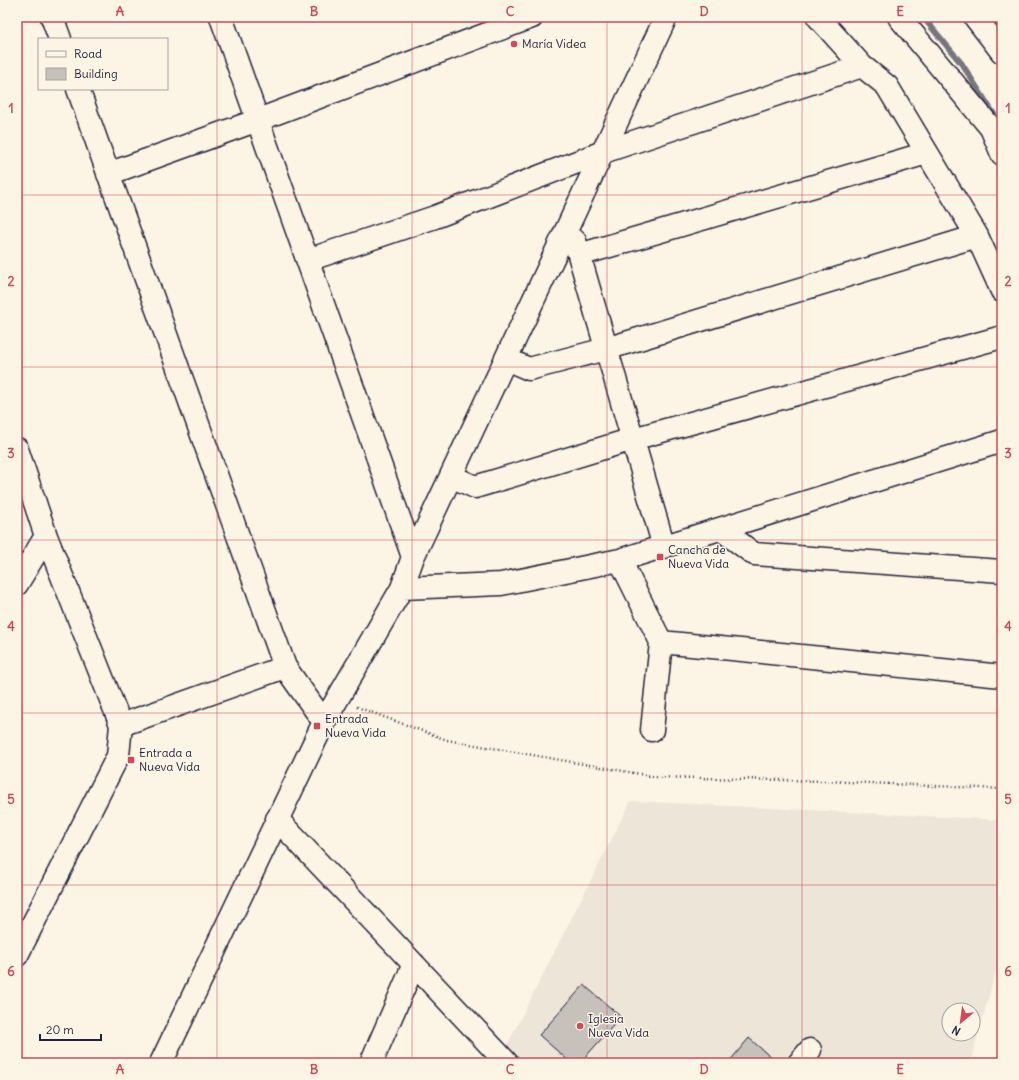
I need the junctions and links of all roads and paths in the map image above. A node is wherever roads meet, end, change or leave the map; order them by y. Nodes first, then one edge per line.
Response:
1 (52, 17) edge
2 (221, 17) edge
3 (532, 17) edge
4 (666, 17) edge
5 (818, 17) edge
6 (899, 17) edge
7 (975, 17) edge
8 (60, 38) edge
9 (1002, 52) edge
10 (862, 66) junction
11 (78, 90) edge
12 (258, 120) junction
13 (603, 152) junction
14 (927, 153) junction
15 (1002, 154) edge
16 (108, 174) junction
17 (570, 223) junction
18 (977, 236) junction
19 (579, 255) junction
20 (308, 260) junction
21 (1002, 291) edge
22 (1002, 336) edge
23 (606, 349) junction
24 (506, 359) junction
25 (633, 439) junction
26 (1002, 441) edge
27 (18, 457) edge
28 (451, 476) junction
29 (722, 530) junction
30 (46, 536) junction
31 (664, 547) junction
32 (413, 557) junction
33 (620, 560) junction
34 (1002, 571) edge
35 (17, 584) edge
36 (402, 588) junction
37 (661, 642) junction
38 (285, 667) junction
39 (1002, 676) edge
40 (336, 699) junction
41 (324, 722) junction
42 (121, 725) junction
43 (652, 730) dead end
44 (1002, 789) edge
45 (277, 819) junction
46 (17, 955) edge
47 (414, 964) junction
48 (161, 1063) edge
49 (371, 1063) edge
50 (507, 1063) edge

1 - 8 street
2 - 12 street
3 - 12 street
4 - 13 street
5 - 10 street
6 - 15 street
7 - 9 street
10 - 13 street
10 - 14 street
11 - 16 street
12 - 16 street
12 - 20 street
13 - 17 street
13 - 20 street
14 - 18 street
14 - 19 street
16 - 38 street
17 - 19 street
17 - 24 street
18 - 21 street
18 - 23 street
19 - 23 street
20 - 32 street
22 - 25 street
23 - 24 street
23 - 25 street
24 - 28 street
25 - 28 street
25 - 31 street
26 - 29 street
27 - 30 street
28 - 32 street
29 - 31 street
29 - 34 street
30 - 35 street
30 - 42 street
31 - 33 street
32 - 36 street
33 - 36 street
33 - 37 street
36 - 40 street
37 - 39 street
37 - 43 street
38 - 41 street
38 - 42 street
40 - 41 street
40 - 44 path
41 - 45 street
42 - 46 street
45 - 47 street
45 - 48 street
47 - 49 street
47 - 50 street

